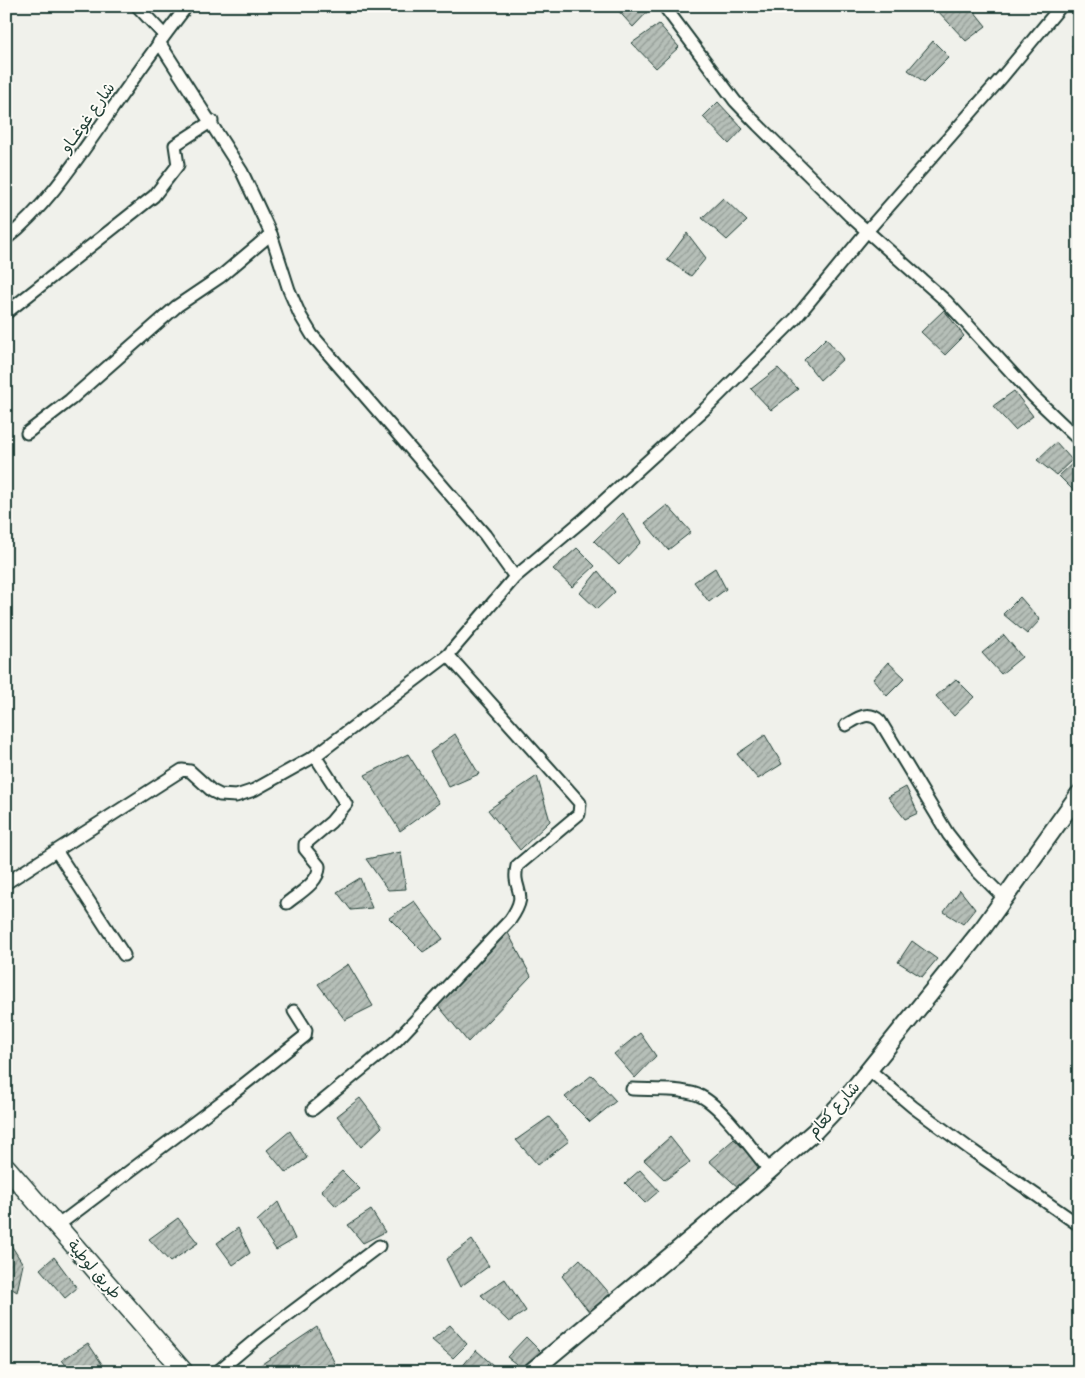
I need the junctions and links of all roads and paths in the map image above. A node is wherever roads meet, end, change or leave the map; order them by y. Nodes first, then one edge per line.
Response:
1 (137, 6) edge
2 (187, 6) edge
3 (664, 6) edge
4 (1061, 6) edge
5 (161, 39) junction
6 (212, 121) junction
7 (868, 230) junction
8 (271, 234) junction
9 (6, 239) edge
10 (6, 313) edge
11 (27, 433) dead end
12 (1079, 440) edge
13 (515, 577) junction
14 (448, 656) junction
15 (846, 724) dead end
16 (316, 756) junction
17 (1079, 794) edge
18 (57, 852) junction
19 (6, 883) edge
20 (1004, 898) junction
21 (287, 903) dead end
22 (124, 955) dead end
23 (294, 1011) dead end
24 (868, 1069) junction
25 (632, 1089) dead end
26 (313, 1108) dead end
27 (6, 1167) edge
28 (770, 1171) junction
29 (1079, 1225) edge
30 (57, 1226) junction
31 (379, 1246) dead end
32 (184, 1372) edge
33 (218, 1372) edge
34 (531, 1372) edge

1 - 5 street
2 - 5 street, شارع غوغــاو
3 - 7 street
4 - 7 street
5 - 6 street
5 - 9 street, شارع غوغــاو
6 - 8 street
6 - 10 street
7 - 12 street
7 - 13 street
8 - 11 street
8 - 13 street
13 - 14 street
14 - 16 street
14 - 26 street
15 - 20 street
16 - 18 street
16 - 21 street
17 - 20 street, شارع كعام
18 - 19 street
18 - 22 street
20 - 24 street, شارع كعام
23 - 30 street
24 - 28 street, شارع كعام
24 - 29 street
25 - 28 street
27 - 30 main road, طريق لوطية
28 - 34 street, شارع كعام
30 - 32 main road, طريق لوطية
31 - 33 street

